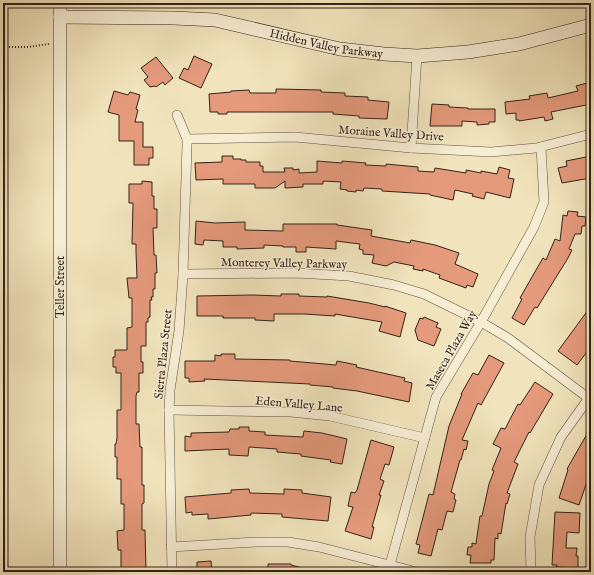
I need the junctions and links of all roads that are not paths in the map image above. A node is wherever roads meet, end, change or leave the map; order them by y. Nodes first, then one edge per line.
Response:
1 (60, 3) edge
2 (60, 17) junction
3 (591, 25) edge
4 (417, 56) junction
5 (177, 115) dead end
6 (591, 134) edge
7 (187, 139) junction
8 (541, 147) junction
9 (412, 148) junction
10 (183, 274) junction
11 (481, 322) junction
12 (590, 397) edge
13 (169, 410) junction
14 (425, 438) junction
15 (171, 547) junction
16 (390, 569) edge
17 (60, 572) edge
18 (172, 572) edge
19 (417, 572) edge
20 (531, 572) edge

1 - 2 street, Teller Street
2 - 4 street, Hidden Valley Parkway
2 - 17 street, Teller Street
3 - 4 street, Hidden Valley Parkway
4 - 9 street
5 - 7 street
6 - 8 street, Moraine Valley Drive
7 - 9 street, Moraine Valley Drive
7 - 10 street, Sierra Plaza Street
8 - 9 street, Moraine Valley Drive
8 - 11 street, Maseca Plaza Way
10 - 11 street, Monterey Valley Parkway
10 - 13 street, Sierra Plaza Street
11 - 12 street, Monterey Valley Parkway
11 - 14 street, Maseca Plaza Way
12 - 20 street
13 - 14 street, Eden Valley Lane
13 - 15 street, Sierra Plaza Street
14 - 16 street, Maseca Plaza Way
15 - 16 street
15 - 18 street, Sierra Plaza Street
16 - 19 street

